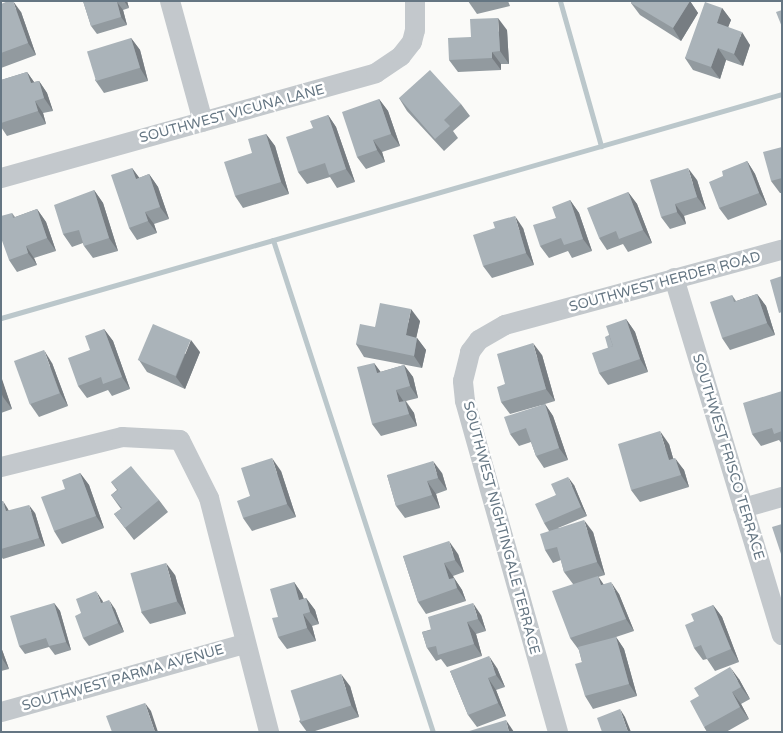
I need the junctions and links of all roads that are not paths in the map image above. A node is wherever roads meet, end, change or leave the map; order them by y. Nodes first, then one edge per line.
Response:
1 (170, 1) edge
2 (415, 1) edge
3 (203, 122) junction
4 (1, 178) edge
5 (782, 250) edge
6 (674, 278) junction
7 (547, 313) joint
8 (1, 467) edge
9 (782, 497) edge
10 (743, 508) junction
11 (782, 635) edge
12 (245, 644) junction
13 (1, 712) edge
14 (268, 732) edge
15 (558, 732) edge

1 - 3 street
2 - 3 street, SOUTHWEST VICUNA LANE
3 - 4 street, SOUTHWEST VICUNA LANE
5 - 6 street, SOUTHWEST HERDER ROAD
6 - 7 street, SOUTHWEST HERDER ROAD
6 - 10 street, SOUTHWEST FRISCO TERRACE
7 - 15 street, SOUTHWEST NIGHTINGALE TERRACE
8 - 12 street
9 - 10 street
10 - 11 street, SOUTHWEST FRISCO TERRACE
12 - 13 street, SOUTHWEST PARMA AVENUE
12 - 14 street

